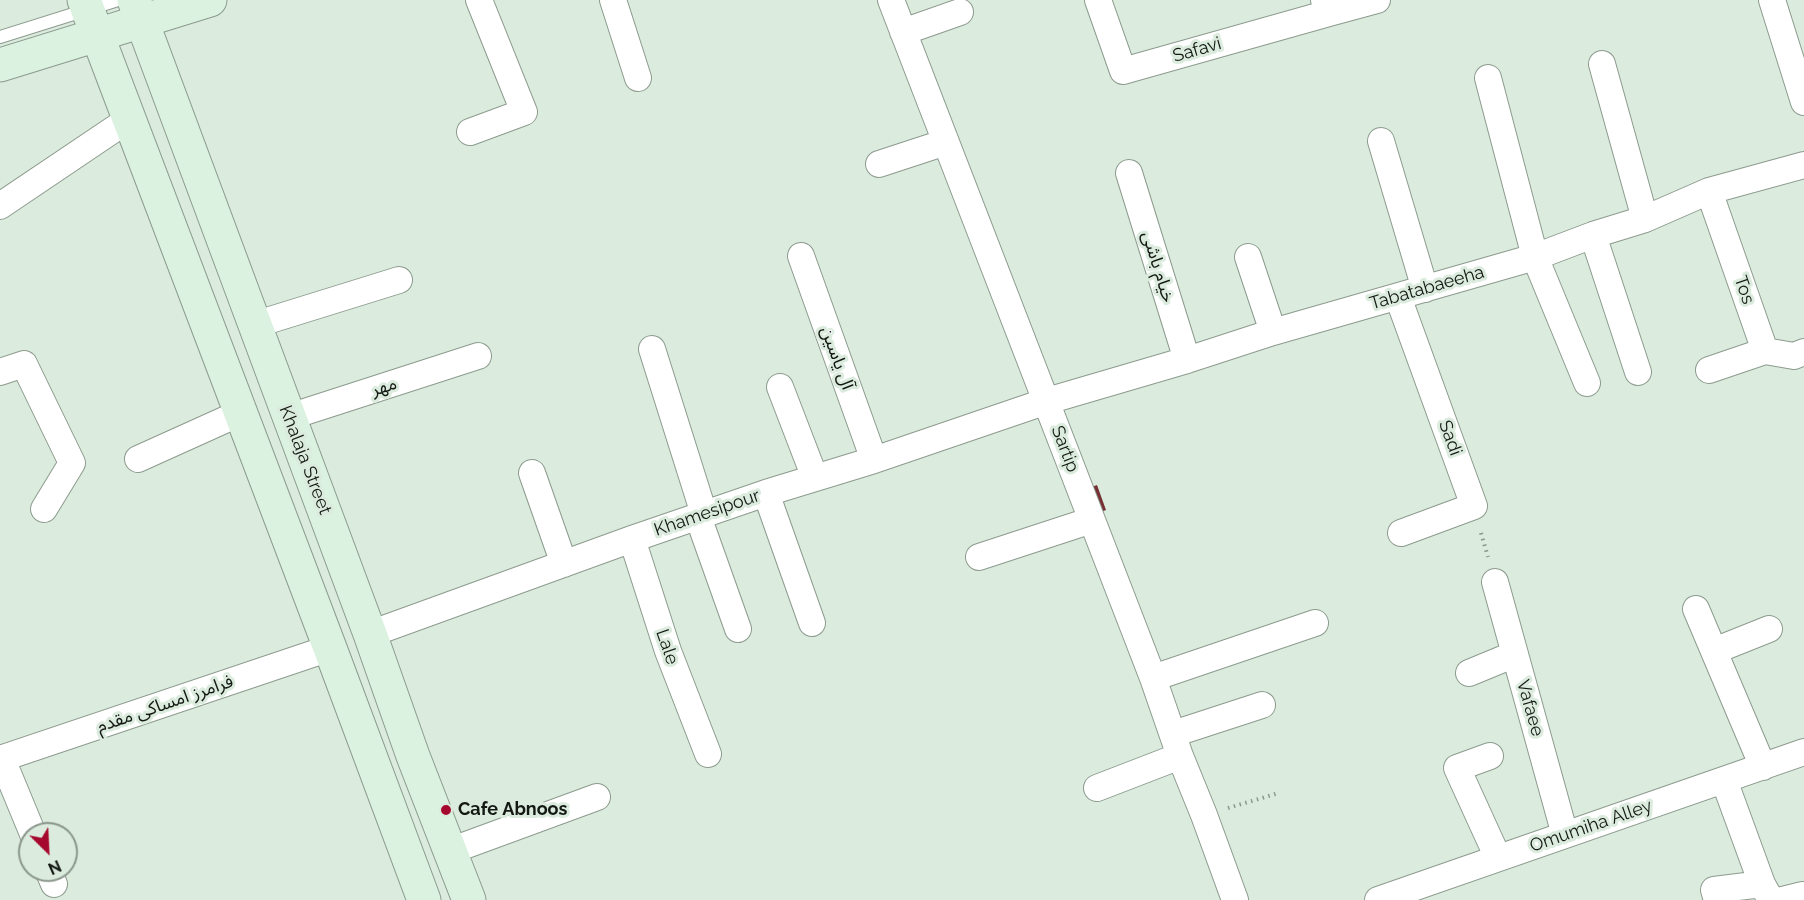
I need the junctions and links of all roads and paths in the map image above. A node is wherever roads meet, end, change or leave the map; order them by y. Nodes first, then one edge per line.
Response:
1 (210, 0) edge
2 (479, 0) edge
3 (613, 0) edge
4 (891, 0) edge
5 (1098, 0) edge
6 (1377, 0) edge
7 (1772, 0) edge
8 (1327, 7) edge
9 (97, 11) edge
10 (138, 11) edge
11 (960, 12) dead end
12 (903, 32) junction
13 (0, 37) edge
14 (1602, 64) dead end
15 (0, 65) edge
16 (638, 78) dead end
17 (1488, 78) dead end
18 (1804, 102) edge
19 (129, 119) junction
20 (470, 132) dead end
21 (1381, 141) dead end
22 (946, 142) junction
23 (879, 164) dead end
24 (1804, 165) edge
25 (1129, 173) dead end
26 (1709, 192) junction
27 (0, 206) edge
28 (209, 206) junction
29 (1645, 219) junction
30 (168, 223) junction
31 (1593, 236) junction
32 (801, 256) dead end
33 (1248, 257) dead end
34 (1535, 257) junction
35 (399, 280) dead end
36 (1425, 289) junction
37 (1398, 297) junction
38 (254, 325) junction
39 (1273, 332) junction
40 (652, 349) dead end
41 (1765, 351) junction
42 (1804, 352) edge
43 (478, 356) dead end
44 (1188, 360) junction
45 (1709, 370) dead end
46 (0, 372) edge
47 (1638, 372) dead end
48 (1587, 383) dead end
49 (780, 387) dead end
50 (1047, 401) junction
51 (240, 413) junction
52 (289, 417) junction
53 (138, 459) dead end
54 (874, 460) junction
55 (532, 473) dead end
56 (815, 478) junction
57 (766, 493) junction
58 (1474, 506) junction
59 (44, 508) dead end
60 (704, 514) junction
61 (1092, 520) junction
62 (1401, 533) dead end
63 (632, 538) junction
64 (979, 557) dead end
65 (564, 564) junction
66 (1495, 582) joint
67 (1696, 609) dead end
68 (812, 623) dead end
69 (1315, 623) dead end
70 (738, 629) dead end
71 (1769, 629) dead end
72 (370, 634) junction
73 (330, 648) junction
74 (1714, 651) junction
75 (1515, 654) junction
76 (1468, 673) dead end
77 (1153, 678) junction
78 (1262, 705) dead end
79 (1176, 745) junction
80 (1804, 752) edge
81 (708, 754) dead end
82 (413, 756) junction
83 (1490, 756) dead end
84 (1, 759) edge
85 (1763, 767) junction
86 (376, 771) junction
87 (1724, 780) junction
88 (1098, 788) dead end
89 (1279, 793) dead end
90 (597, 797) dead end
91 (1204, 814) junction
92 (28, 822) edge
93 (1565, 835) junction
94 (450, 850) junction
95 (1498, 858) junction
96 (1767, 892) edge
97 (424, 900) edge
98 (469, 900) edge
99 (1235, 900) edge
100 (1378, 900) edge
101 (1717, 900) edge
102 (1782, 900) edge
103 (1803, 900) edge

1 - 10 main road
2 - 20 street
3 - 16 street
4 - 12 street, Sartip
5 - 8 street, Safavi
6 - 8 street
7 - 18 street
9 - 10 main road
9 - 13 lane
9 - 15 main road
9 - 19 main road
10 - 28 main road, Khalaja Street
11 - 12 street
12 - 22 street, Sartip
14 - 29 street
17 - 34 street
19 - 27 street
19 - 30 main road
21 - 36 street
22 - 23 street
22 - 50 street, Sartip
24 - 26 street, Tabatabaeeha
25 - 44 street, خیام باشی
26 - 29 street, Tabatabaeeha
26 - 41 street, Tos
28 - 30 main road
28 - 38 main road, Khalaja Street
29 - 31 street, Tabatabaeeha
30 - 51 main road
31 - 34 street, Tabatabaeeha
31 - 47 street
32 - 54 street, آل یاسین
33 - 39 street
34 - 36 street, Tabatabaeeha
34 - 48 street
35 - 38 street
36 - 37 street, Tabatabaeeha
37 - 39 street, Tabatabaeeha
37 - 58 street, Sadi
38 - 52 main road, Khalaja Street
39 - 44 street, Tabatabaeeha
40 - 60 street
41 - 42 street
41 - 45 street
43 - 52 street, مهر
44 - 50 street, Tabatabaeeha
46 - 59 street
49 - 56 street
50 - 54 street, Khamesipour
50 - 61 street, Sartip
51 - 53 street
51 - 73 main road
52 - 72 main road, Khalaja Street
54 - 56 street, Khamesipour
55 - 65 street
56 - 57 street, Khamesipour
57 - 60 street, Khamesipour
57 - 68 street
58 - 62 street
58 - 66 path
60 - 63 street, Khamesipour
60 - 70 street
61 - 64 street
61 - 77 street, Sartip
63 - 65 street, Khamesipour
63 - 81 street, Lale
65 - 72 street, Khamesipour
66 - 75 street, Vafaee
67 - 74 street
69 - 77 street
71 - 74 street
72 - 82 main road, Khalaja Street
73 - 84 street, فرامرز امساکی مقدم
73 - 86 main road
74 - 85 street
75 - 76 street
75 - 93 street, Vafaee
77 - 79 street, Sartip
78 - 79 street
79 - 88 street
79 - 91 street, Sartip
80 - 85 street, Omumiha Alley
82 - 86 main road
82 - 94 main road, Khalaja Street
83 - 95 street
84 - 92 street
85 - 87 street, Omumiha Alley
86 - 97 main road
87 - 93 street, Omumiha Alley
87 - 96 street
89 - 91 path
90 - 94 street
91 - 99 street, Sartip
93 - 95 street, Omumiha Alley
94 - 98 main road, Khalaja Street
95 - 100 street, Omumiha Alley
96 - 101 street
102 - 103 street

